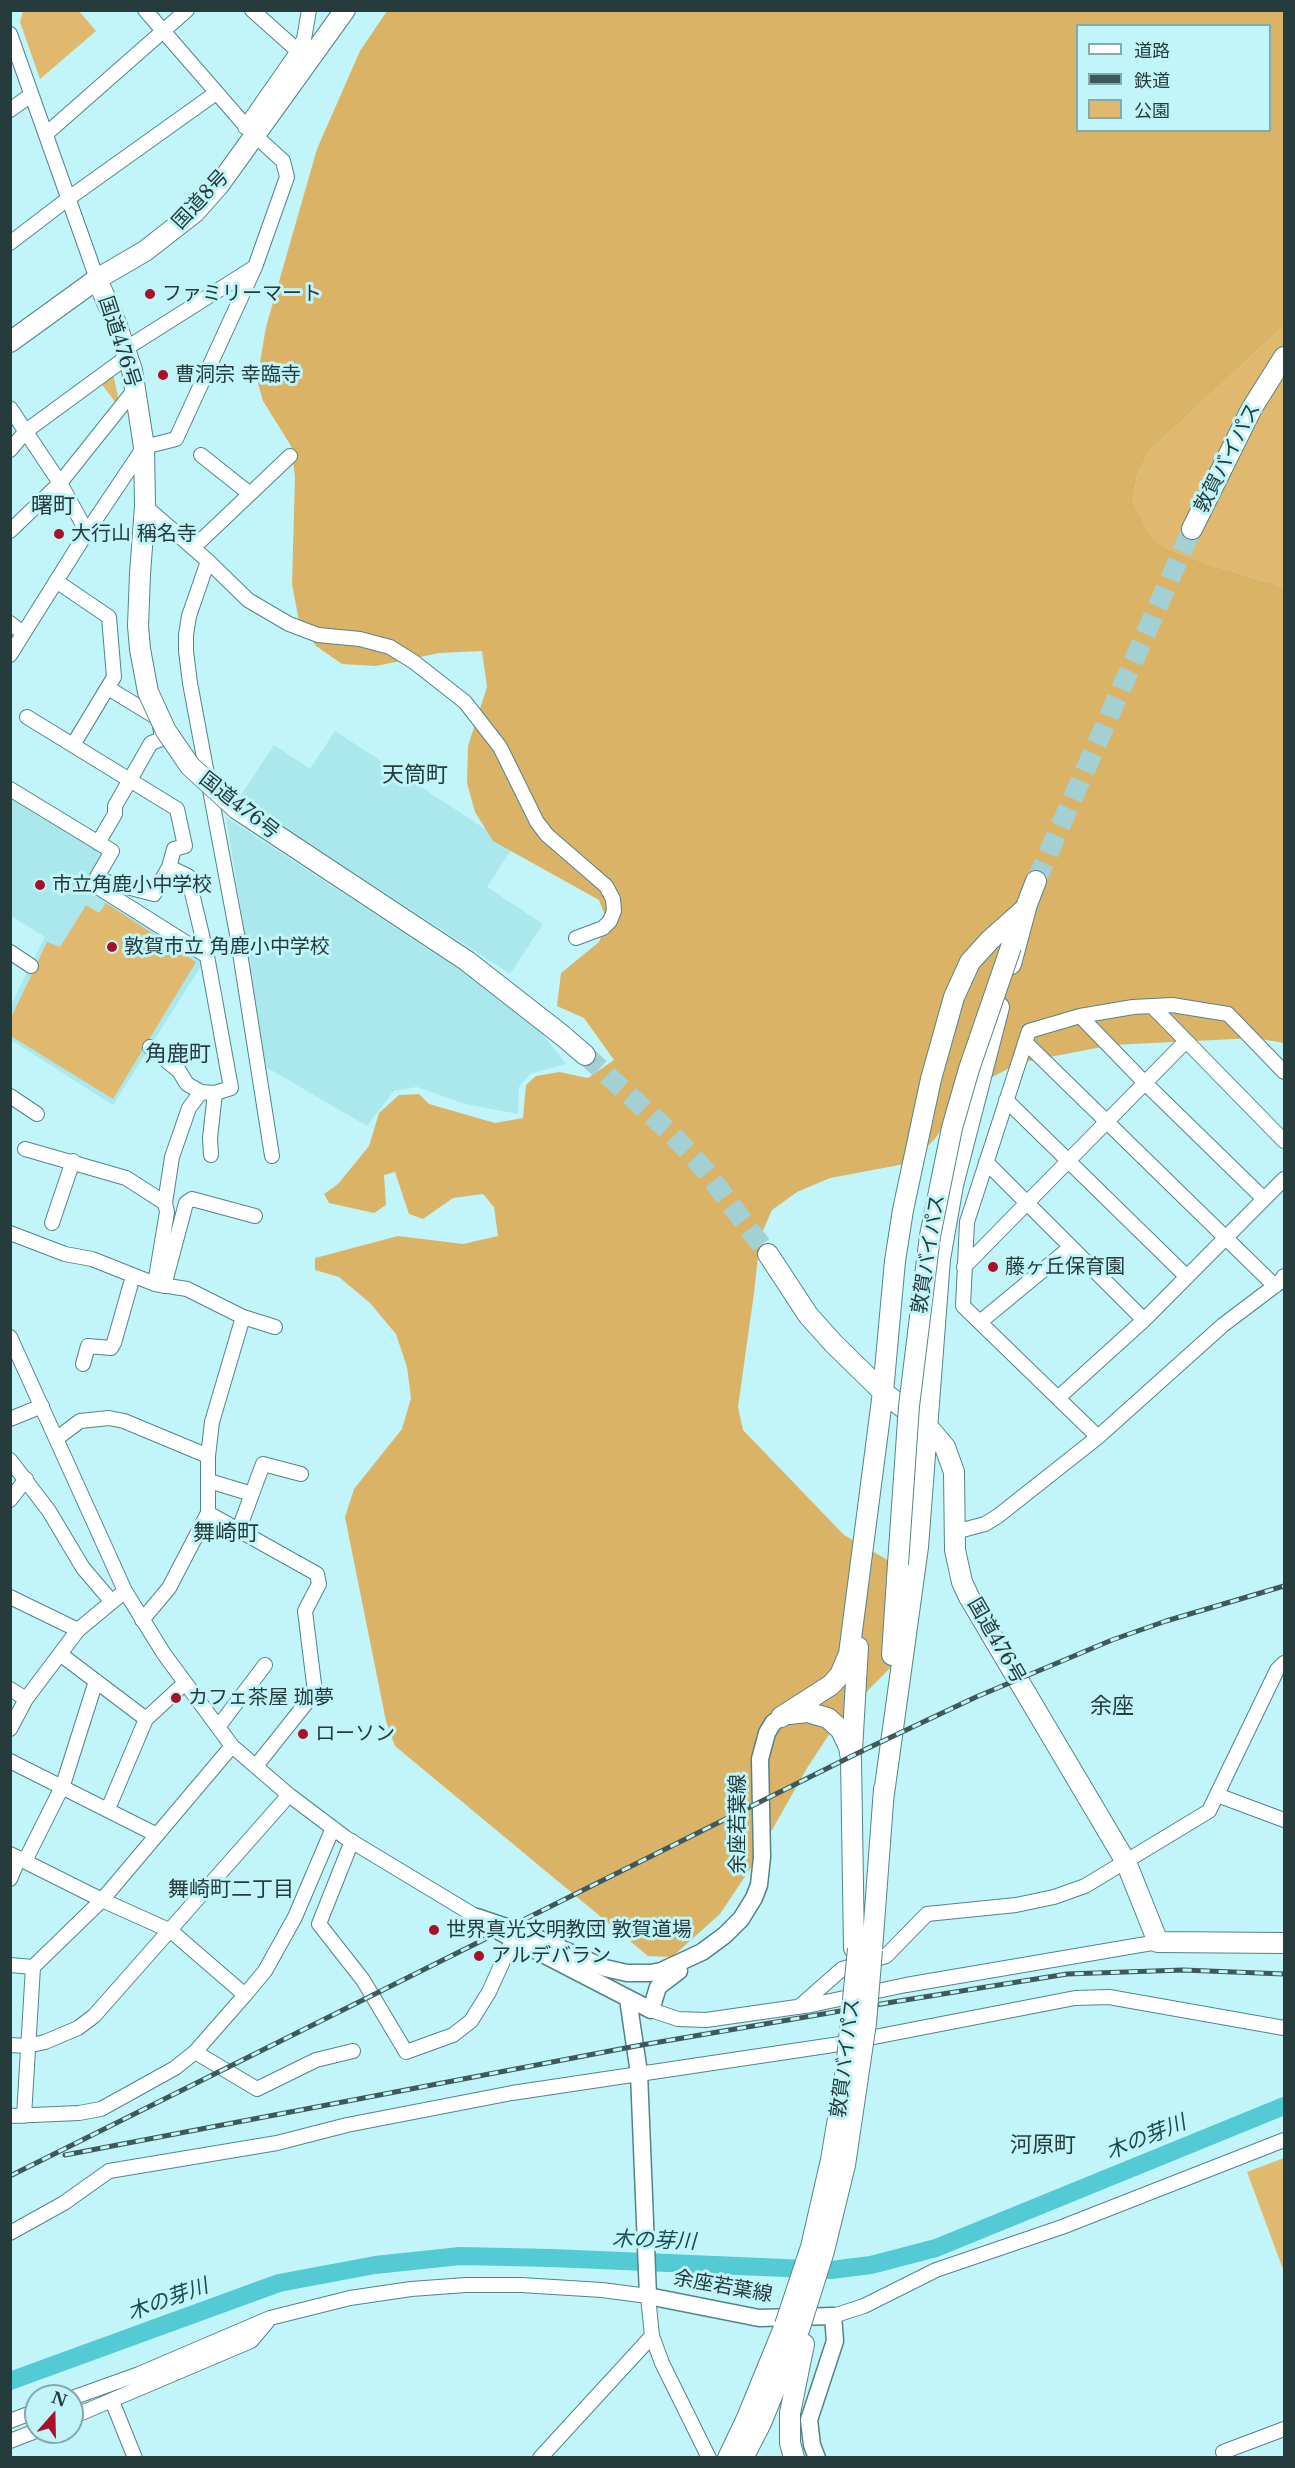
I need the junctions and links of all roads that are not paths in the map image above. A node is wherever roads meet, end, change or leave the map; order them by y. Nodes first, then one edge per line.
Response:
1 (145, 10) edge
2 (187, 10) edge
3 (252, 10) edge
4 (309, 10) edge
5 (341, 16) edge
6 (163, 32) junction
7 (10, 34) edge
8 (304, 54) junction
9 (216, 93) junction
10 (31, 95) junction
11 (10, 110) edge
12 (46, 134) junction
13 (254, 135) junction
14 (69, 198) junction
15 (10, 243) edge
16 (255, 267) junction
17 (97, 279) junction
18 (10, 342) edge
19 (126, 353) junction
20 (1284, 357) edge
21 (135, 388) junction
22 (10, 408) edge
23 (26, 431) junction
24 (144, 447) junction
25 (10, 450) edge
26 (201, 455) dead end
27 (290, 456) dead end
28 (60, 483) junction
29 (250, 494) junction
30 (145, 506) junction
31 (1192, 529) tunnel mouth
32 (10, 531) edge
33 (87, 532) junction
34 (193, 548) junction
35 (208, 561) junction
36 (56, 581) junction
37 (10, 623) edge
38 (23, 633) junction
39 (10, 655) edge
40 (108, 688) junction
41 (27, 717) dead end
42 (73, 745) junction
43 (130, 780) junction
44 (10, 789) edge
45 (98, 843) junction
46 (169, 867) junction
47 (96, 879) junction
48 (1036, 881) tunnel mouth
49 (1026, 908) junction
50 (576, 938) dead end
51 (1013, 948) junction
52 (10, 952) edge
53 (207, 956) junction
54 (31, 966) dead end
55 (1152, 1006) junction
56 (1080, 1016) junction
57 (1186, 1041) junction
58 (1025, 1042) junction
59 (150, 1047) dead end
60 (585, 1055) tunnel mouth
61 (1284, 1072) edge
62 (1145, 1083) junction
63 (208, 1092) junction
64 (10, 1096) edge
65 (1006, 1100) junction
66 (37, 1114) dead end
67 (1107, 1122) junction
68 (1284, 1141) edge
69 (25, 1149) dead end
70 (211, 1155) dead end
71 (273, 1156) dead end
72 (73, 1161) junction
73 (1068, 1161) junction
74 (986, 1162) junction
75 (1284, 1179) edge
76 (1264, 1199) junction
77 (165, 1203) junction
78 (1027, 1203) junction
79 (255, 1216) dead end
80 (52, 1223) dead end
81 (10, 1233) edge
82 (1225, 1238) junction
83 (1071, 1247) junction
84 (768, 1254) tunnel mouth
85 (964, 1266) junction
86 (133, 1276) junction
87 (1187, 1277) junction
88 (1281, 1282) edge
89 (160, 1285) junction
90 (243, 1317) junction
91 (1144, 1320) junction
92 (980, 1322) junction
93 (275, 1327) dead end
94 (10, 1337) edge
95 (83, 1364) dead end
96 (883, 1392) junction
97 (1059, 1397) junction
98 (42, 1406) junction
99 (10, 1419) edge
100 (928, 1427) junction
101 (1098, 1437) junction
102 (56, 1439) junction
103 (208, 1456) junction
104 (10, 1460) edge
105 (301, 1474) dead end
106 (26, 1479) junction
107 (209, 1481) junction
108 (252, 1494) junction
109 (10, 1500) edge
110 (208, 1513) junction
111 (239, 1529) junction
112 (955, 1532) junction
113 (862, 1561) junction
114 (125, 1591) junction
115 (10, 1597) edge
116 (112, 1602) junction
117 (142, 1620) junction
118 (78, 1630) junction
119 (892, 1642) junction
120 (60, 1654) junction
121 (1284, 1663) edge
122 (265, 1665) dead end
123 (96, 1681) junction
124 (185, 1683) junction
125 (10, 1689) edge
126 (26, 1699) junction
127 (781, 1717) junction
128 (146, 1719) junction
129 (218, 1727) junction
130 (10, 1729) edge
131 (232, 1746) junction
132 (851, 1759) junction
133 (10, 1761) edge
134 (256, 1766) junction
135 (63, 1785) junction
136 (290, 1795) junction
137 (1217, 1795) junction
138 (883, 1801) junction
139 (108, 1809) junction
140 (1284, 1820) edge
141 (333, 1828) junction
142 (157, 1835) junction
143 (352, 1841) junction
144 (18, 1858) edge
145 (1126, 1862) junction
146 (10, 1879) edge
147 (102, 1900) junction
148 (477, 1917) junction
149 (171, 1931) junction
150 (513, 1940) junction
151 (1158, 1942) junction
152 (1284, 1943) edge
153 (862, 1949) junction
154 (702, 1952) junction
155 (10, 1965) edge
156 (33, 1967) junction
157 (245, 1995) junction
158 (628, 1999) junction
159 (800, 2006) junction
160 (651, 2010) junction
161 (1284, 2028) edge
162 (10, 2045) edge
163 (27, 2046) junction
164 (353, 2051) dead end
165 (195, 2052) junction
166 (639, 2073) junction
167 (17, 2116) edge
168 (1284, 2140) edge
169 (10, 2233) edge
170 (648, 2287) junction
171 (833, 2316) junction
172 (270, 2318) junction
173 (797, 2327) junction
174 (652, 2336) junction
175 (84, 2394) edge
176 (112, 2402) junction
177 (84, 2412) edge
178 (1284, 2429) edge
179 (1223, 2452) dead end
180 (135, 2457) edge
181 (540, 2457) edge
182 (709, 2457) edge
183 (728, 2457) edge
184 (743, 2457) edge
185 (794, 2457) edge
186 (817, 2457) edge

1 - 6 street
2 - 6 street
3 - 8 street
4 - 8 street
5 - 8 highway, 国道8号
6 - 9 street
6 - 12 street
7 - 10 street
8 - 13 street
8 - 17 highway, 国道8号
9 - 13 street
9 - 14 street
10 - 11 street
10 - 12 street
12 - 14 street
13 - 16 street
13 - 17 highway
14 - 15 street
14 - 17 street
16 - 19 street
16 - 24 street
17 - 18 highway, 国道8号
17 - 19 highway, 国道476号
19 - 21 highway, 国道476号
19 - 23 street
20 - 31 highway, 敦賀バイパス
21 - 24 highway, 国道476号
21 - 28 street
22 - 23 street
23 - 25 street
23 - 28 street
24 - 30 highway, 国道476号
24 - 33 street
26 - 29 street
27 - 29 street
28 - 32 street
28 - 33 street
29 - 34 street
30 - 34 street
30 - 60 highway, 国道476号, bridge
33 - 36 street
34 - 35 street
35 - 50 street
35 - 71 street
36 - 38 street
36 - 40 street
37 - 38 street
38 - 39 street
40 - 42 street
40 - 43 street
41 - 42 street
42 - 43 street
43 - 45 street
43 - 46 street
44 - 45 street
45 - 47 street
46 - 47 street
46 - 53 street
47 - 53 street
48 - 49 highway, 敦賀バイパス
49 - 51 highway, 敦賀バイパス
49 - 96 highway
51 - 100 highway
51 - 119 highway, 敦賀バイパス, bridge
52 - 54 street
53 - 63 street
55 - 56 street
55 - 57 street
55 - 61 street
56 - 58 street
56 - 62 street
57 - 62 street
57 - 68 street
58 - 65 street
58 - 67 street
59 - 63 street
62 - 67 street
62 - 76 street
63 - 70 street
63 - 77 street
64 - 66 street
65 - 73 street
65 - 74 street
67 - 73 street
67 - 82 street
69 - 72 street
72 - 77 street
72 - 80 street
73 - 78 street
73 - 87 street
74 - 78 street
74 - 85 street
75 - 76 street
76 - 82 street
77 - 89 street
78 - 83 street
78 - 85 street
79 - 89 street
81 - 86 street
82 - 87 street
82 - 88 street
83 - 91 street
83 - 92 street
84 - 96 highway, 国道476号
85 - 92 street
86 - 89 street
86 - 95 street
87 - 91 street
88 - 101 street
89 - 90 street
90 - 93 street
90 - 103 street
91 - 97 street
92 - 97 street
94 - 98 street
96 - 100 highway, 国道476号
96 - 113 highway
97 - 101 street
98 - 99 street
98 - 102 street
100 - 112 highway, 国道476号
100 - 138 highway
101 - 112 street
102 - 103 street
102 - 114 street
103 - 107 street
104 - 106 street
105 - 108 street
106 - 109 street
106 - 116 street
107 - 108 street
107 - 110 street
108 - 111 street
110 - 111 street
110 - 117 street
111 - 134 street
112 - 145 highway, 国道476号
113 - 127 highway
113 - 132 highway
114 - 116 street
114 - 117 street
115 - 118 street
116 - 118 street
117 - 124 street
118 - 120 street
119 - 138 highway, 敦賀バイパス
119 - 153 highway, 敦賀バイパス
120 - 123 street
120 - 126 street
121 - 137 street
122 - 129 street
123 - 128 street
123 - 135 street
124 - 128 street
124 - 129 street
125 - 126 street
126 - 130 street
127 - 132 highway
127 - 154 main road, 余座若葉線
128 - 139 street
129 - 131 street
131 - 134 street
131 - 142 street
132 - 153 highway
133 - 135 street
134 - 136 street
135 - 139 street
135 - 144 street
136 - 141 street
136 - 149 street
137 - 140 street
137 - 145 street
138 - 153 highway, 敦賀バイパス
139 - 142 street
141 - 143 street
141 - 157 street
142 - 147 street
143 - 148 street
143 - 150 street
144 - 146 street
144 - 147 street
145 - 151 highway, 国道476号
145 - 159 street
147 - 149 street
147 - 156 street
148 - 150 main road
148 - 154 main road, 余座若葉線
149 - 157 street
149 - 163 street
150 - 158 main road
151 - 152 highway
151 - 159 street
153 - 173 highway, 敦賀バイパス, bridge
153 - 173 highway, 敦賀バイパス, bridge
154 - 160 main road, 余座若葉線
155 - 156 street
156 - 163 street
157 - 165 street
158 - 160 main road
158 - 166 main road, 余座若葉線
159 - 160 street
161 - 166 street
162 - 163 street
163 - 167 street
164 - 165 street
165 - 167 street
166 - 169 street
166 - 170 main road, 余座若葉線
168 - 171 street
170 - 171 main road, 余座若葉線
170 - 172 street
170 - 174 street
171 - 186 main road
172 - 175 street
172 - 176 street
173 - 183 highway, 敦賀バイパス
173 - 184 highway, 敦賀バイパス
173 - 185 highway
174 - 181 street
174 - 182 street
176 - 177 street
176 - 180 street
178 - 179 street

